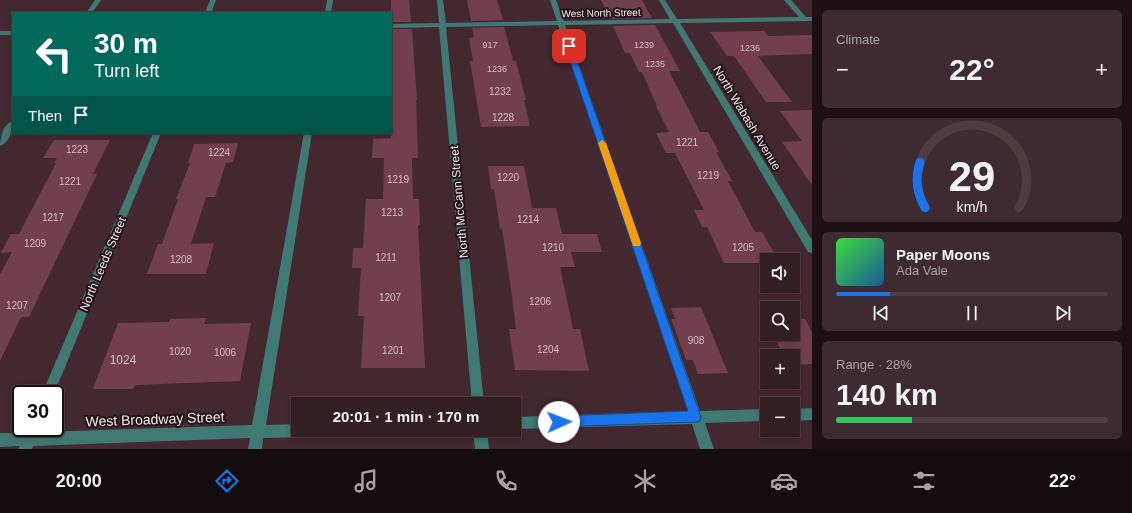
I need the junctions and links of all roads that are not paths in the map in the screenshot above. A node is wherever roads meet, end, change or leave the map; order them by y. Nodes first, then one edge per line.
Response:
1 (98, 0) edge
2 (213, 0) edge
3 (330, 0) edge
4 (440, 0) edge
5 (553, 0) edge
6 (662, 0) edge
7 (787, 0) edge
8 (90, 12) edge
9 (208, 12) edge
10 (328, 12) edge
11 (808, 19) edge
12 (674, 21) junction
13 (561, 24) junction
14 (392, 26) edge
15 (443, 26) junction
16 (0, 33) edge
17 (12, 33) edge
18 (12, 125) edge
19 (157, 134) edge
20 (308, 134) edge
21 (0, 143) edge
22 (812, 249) edge
23 (52, 385) edge
24 (477, 397) edge
25 (812, 414) edge
26 (760, 415) edge
27 (800, 415) edge
28 (696, 417) junction
29 (521, 423) edge
30 (291, 431) edge
31 (257, 432) junction
32 (481, 437) edge
33 (30, 439) edge
34 (0, 440) edge
35 (255, 449) edge
36 (482, 449) edge
37 (707, 449) edge

1 - 8 street
2 - 9 street
3 - 10 street
4 - 15 street, North McCann Street
5 - 13 street
6 - 12 street, North Wabash Avenue
7 - 11 street
11 - 12 street, West North Street
12 - 13 street, West North Street
12 - 22 street, North Wabash Avenue
13 - 15 street, West North Street
13 - 28 street
14 - 15 street, West North Street
15 - 24 street, North McCann Street
16 - 17 street
18 - 21 street
19 - 23 street, North Leeds Street
20 - 31 street
25 - 27 street
26 - 28 street
28 - 29 street
28 - 37 street
30 - 31 street, West Broadway Street
31 - 33 street, West Broadway Street
31 - 35 street
32 - 36 street
33 - 34 street, West Broadway Street

